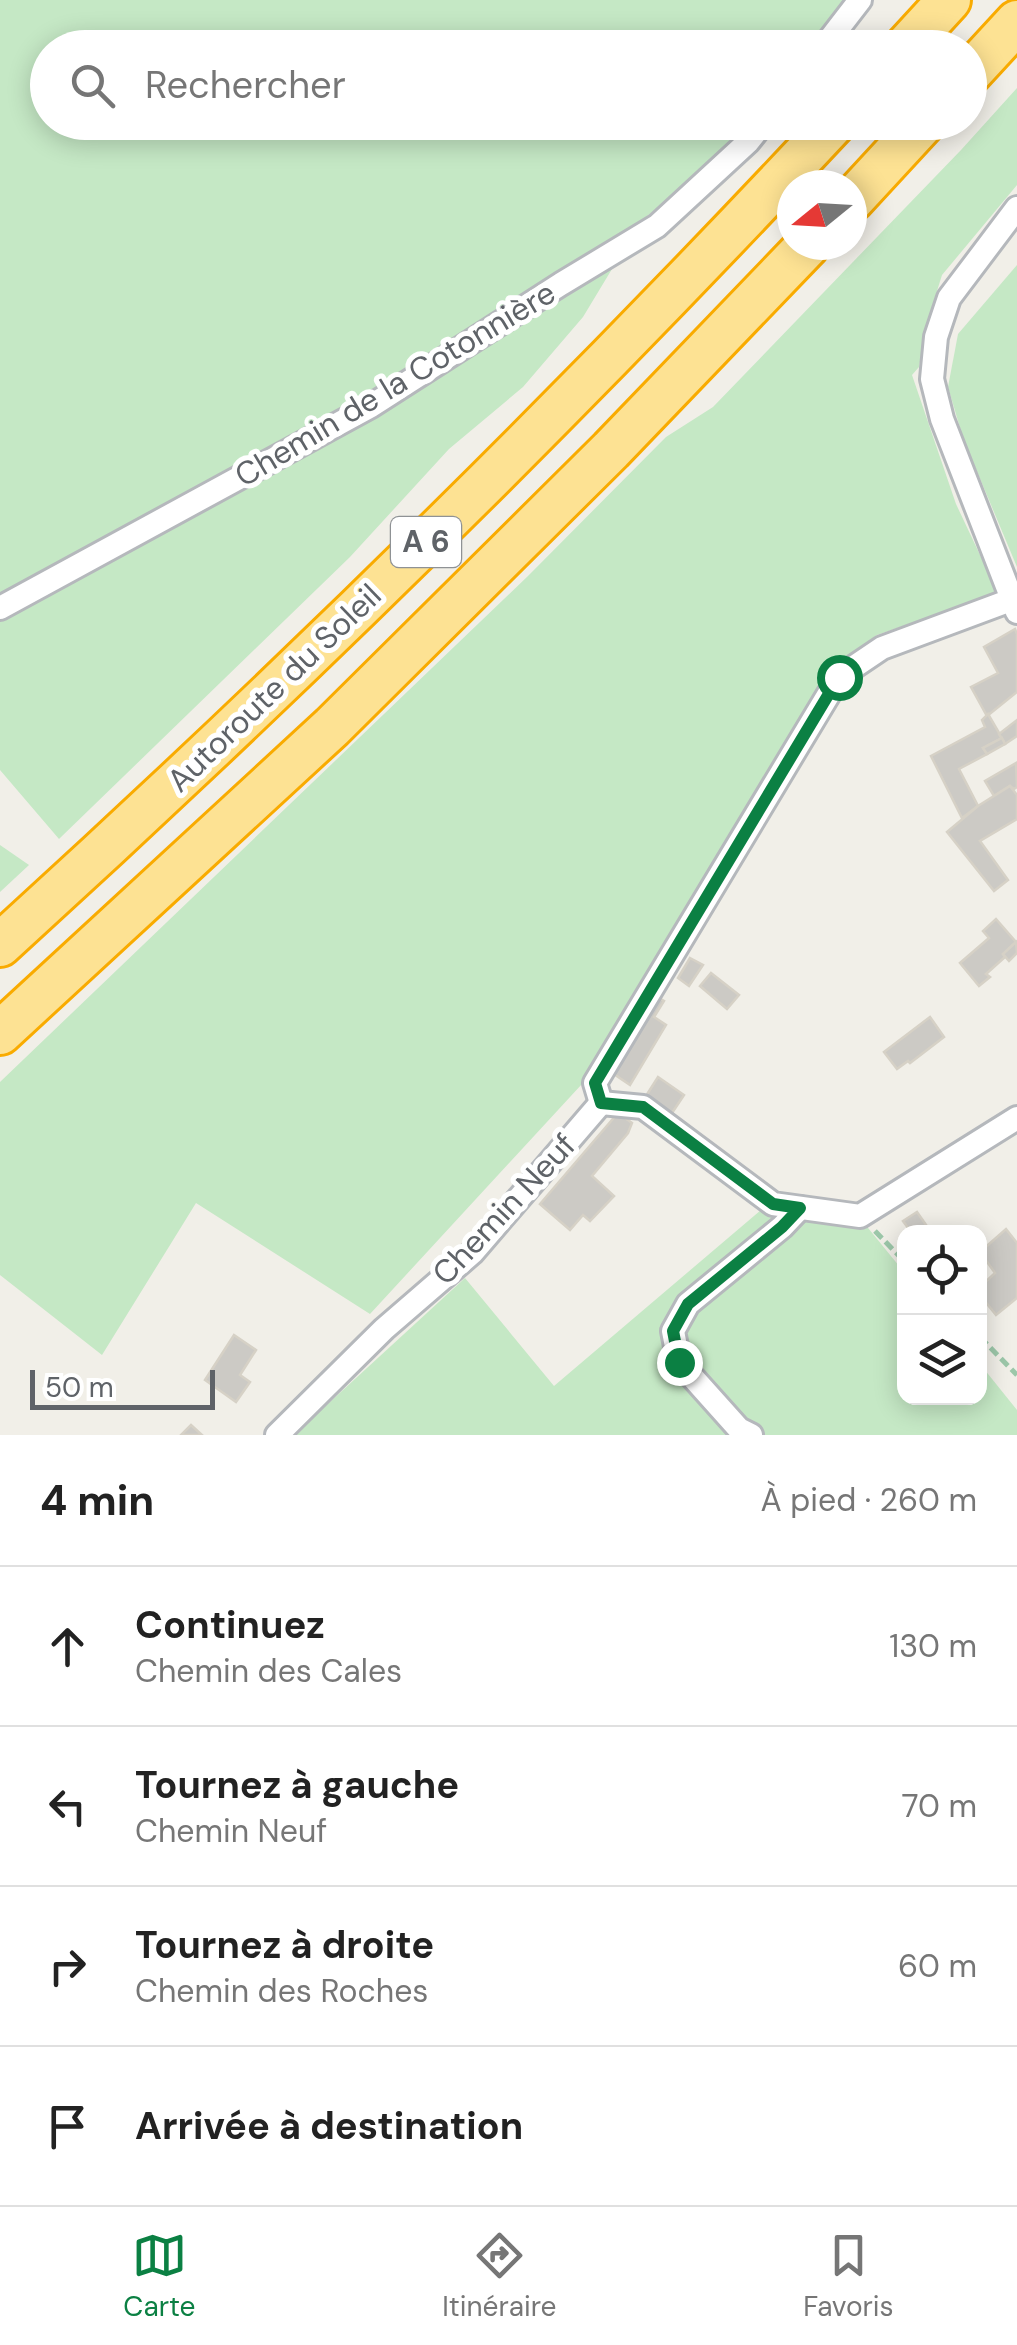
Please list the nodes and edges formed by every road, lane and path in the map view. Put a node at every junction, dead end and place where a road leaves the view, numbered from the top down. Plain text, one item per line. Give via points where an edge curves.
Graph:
1 (860, 0) edge
2 (948, 0) edge
3 (1017, 22) edge
4 (837, 30) edge
5 (921, 30) edge
6 (987, 55) edge
7 (750, 140) edge
8 (819, 140) edge
9 (907, 140) edge
10 (867, 184) edge
11 (1017, 208) edge
12 (794, 260) edge
13 (1014, 606) edge
14 (0, 608) edge
15 (0, 945) edge
16 (0, 1033) edge
17 (601, 1103) junction
18 (1017, 1118) edge
19 (800, 1208) junction
20 (860, 1216) junction
21 (897, 1254) edge
22 (987, 1344) edge
23 (1017, 1375) edge
24 (277, 1435) edge
25 (751, 1435) edge

1 - 4 street
2 - 5 highway
3 - 6 highway
7 - 14 street, Chemin de la Cotonnière via 658,226 371,406
8 - 15 highway, Autoroute du Soleil / A 6 via 409,559
9 - 10 highway
11 - 13 street via 949,298 932,379
12 - 16 highway, Autoroute du Soleil / A 6 via 332,727
13 - 17 street via 882,648 839,677 595,1083
17 - 19 street, Chemin Neuf via 643,1107 773,1204
17 - 24 street, Chemin Neuf via 472,1253
18 - 20 street
19 - 20 street, Chemin Neuf
19 - 25 street via 688,1304 673,1331 679,1362
20 - 21 path
22 - 23 path

